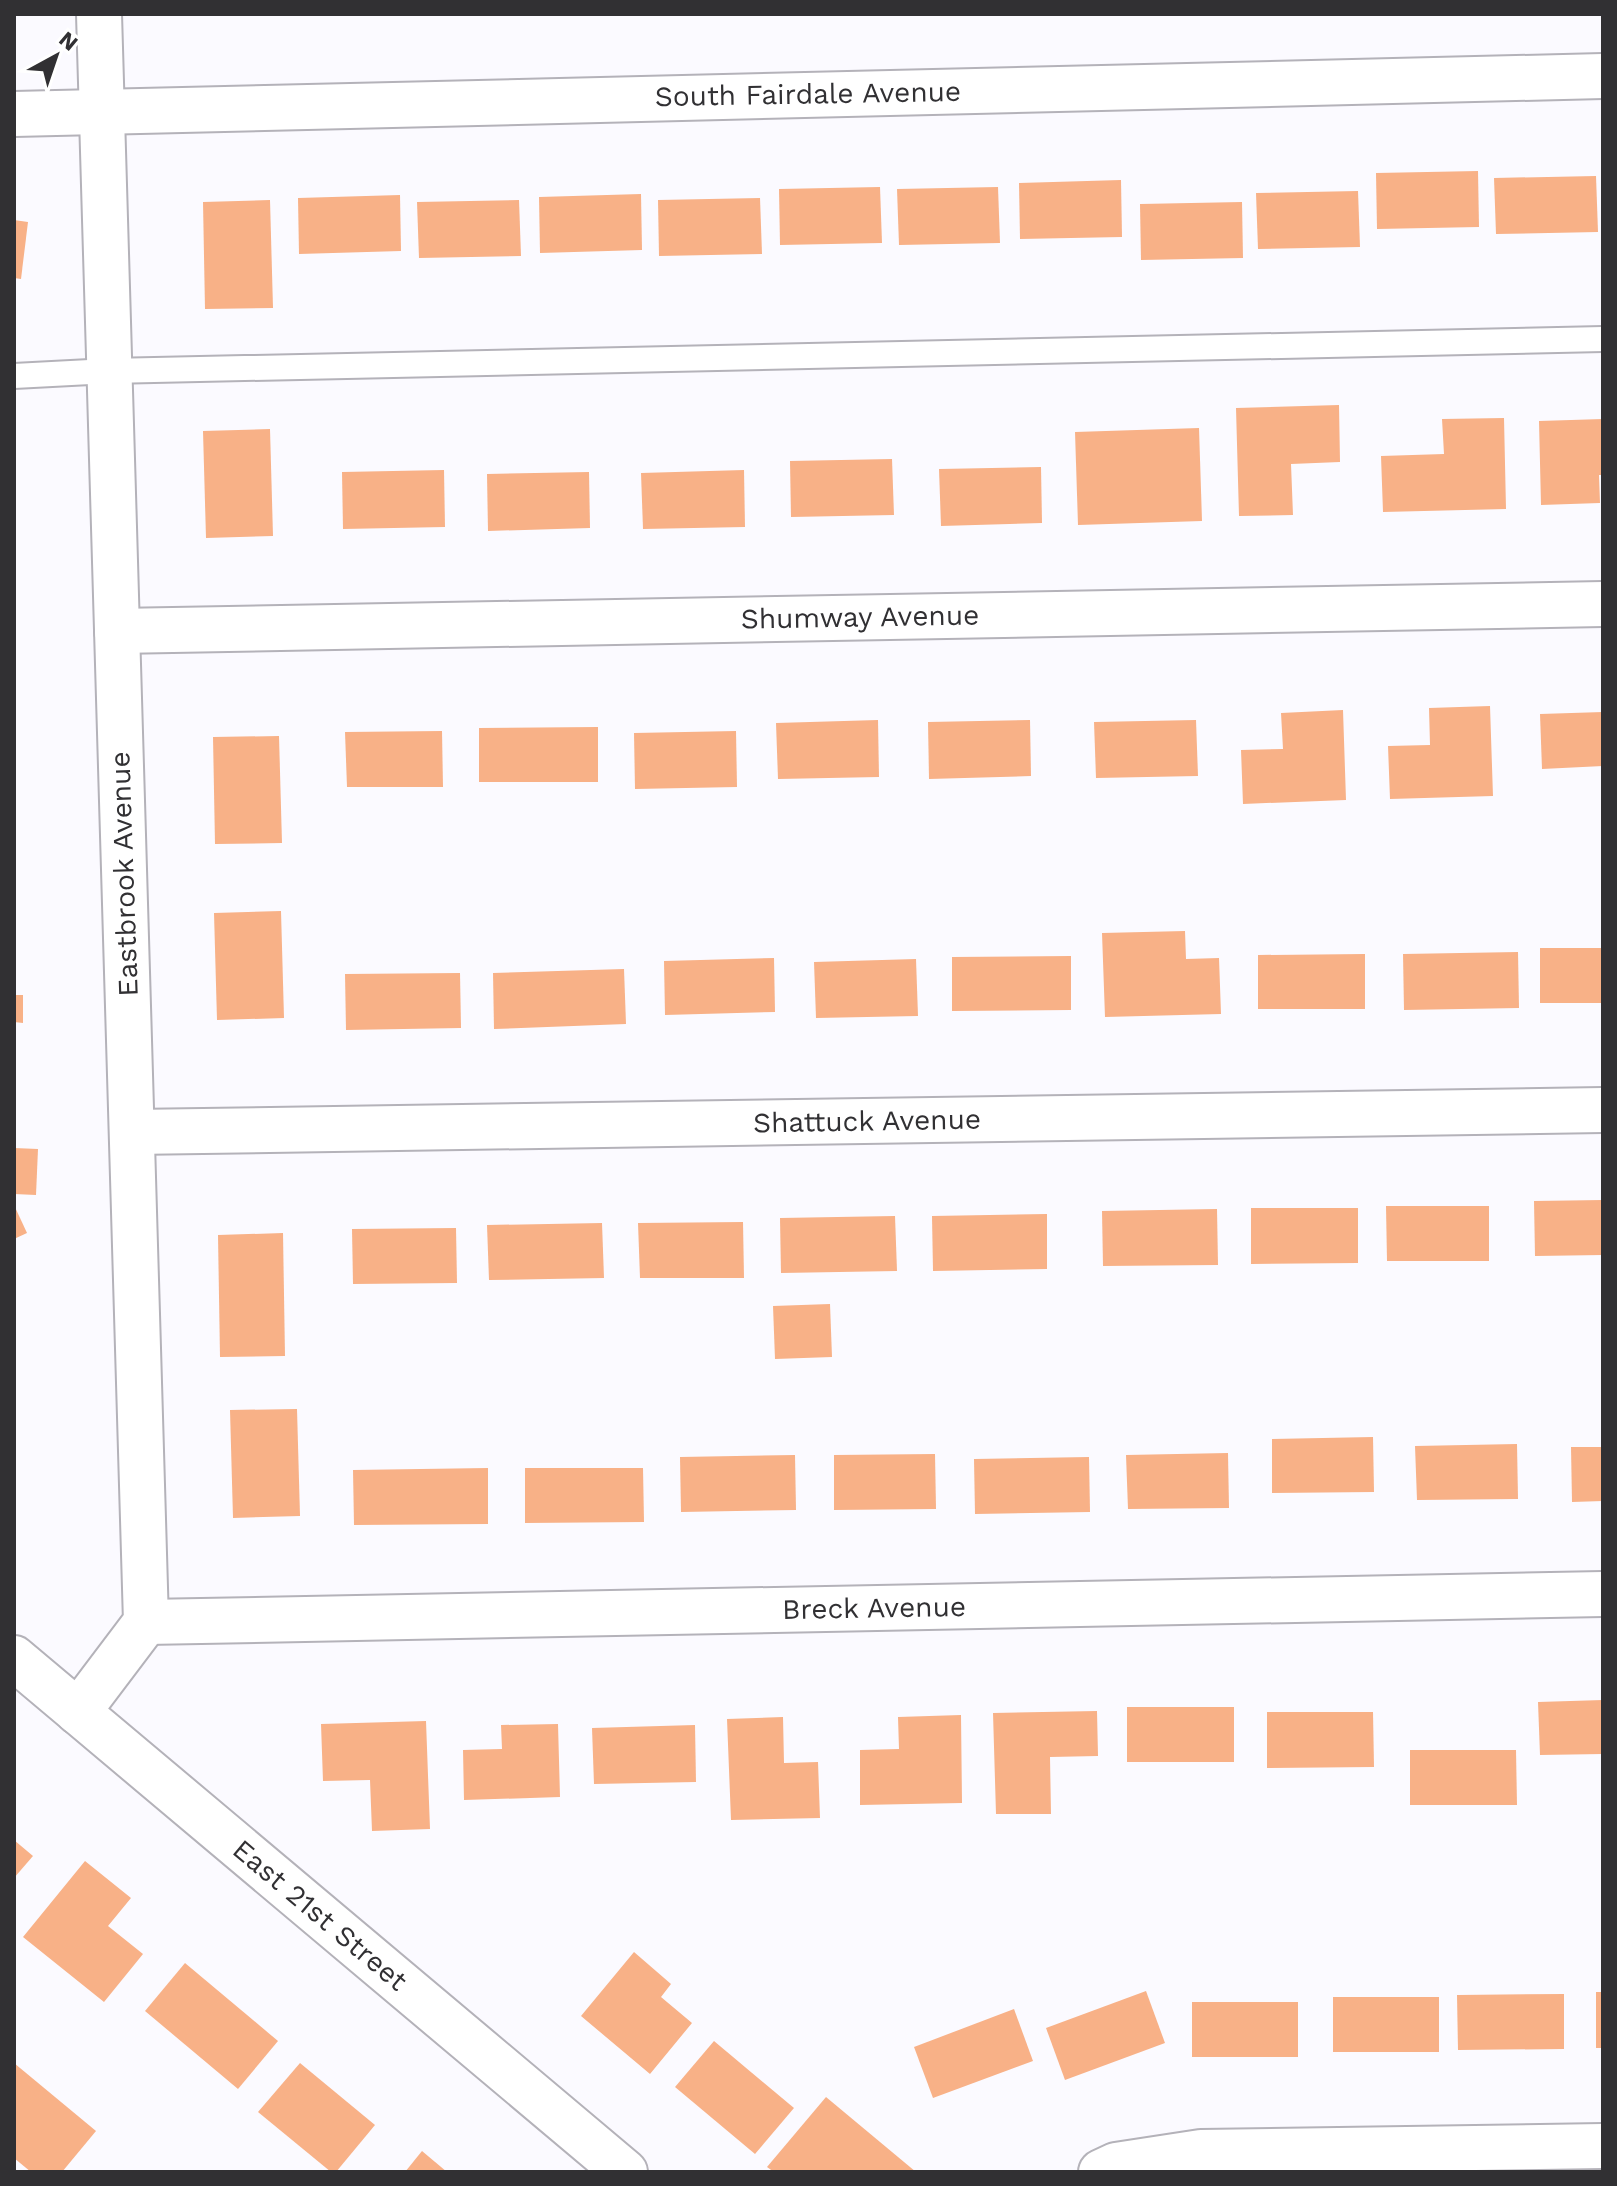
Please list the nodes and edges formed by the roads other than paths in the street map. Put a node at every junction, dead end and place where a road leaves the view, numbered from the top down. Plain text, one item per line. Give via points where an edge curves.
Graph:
1 (99, 14) edge
2 (1603, 76) edge
3 (101, 110) junction
4 (14, 114) edge
5 (1603, 339) edge
6 (109, 371) junction
7 (14, 376) edge
8 (1603, 604) edge
9 (117, 631) junction
10 (1603, 1110) edge
11 (132, 1132) junction
12 (1603, 1594) edge
13 (146, 1622) junction
14 (14, 1658) edge
15 (78, 1712) junction
16 (1603, 2146) edge
17 (625, 2172) edge
18 (1101, 2172) edge

1 - 3 street, Eastbrook Avenue
2 - 3 street, South Fairdale Avenue
3 - 4 street, South Fairdale Avenue
3 - 6 street, Eastbrook Avenue
5 - 6 lane
6 - 7 lane
6 - 9 street, Eastbrook Avenue
8 - 9 street, Shumway Avenue
9 - 11 street, Eastbrook Avenue
10 - 11 street, Shattuck Avenue
11 - 13 street, Eastbrook Avenue
12 - 13 street, Breck Avenue
13 - 15 street
14 - 15 street, East 21st Street
15 - 17 street, East 21st Street
16 - 18 street via 1201,2152

